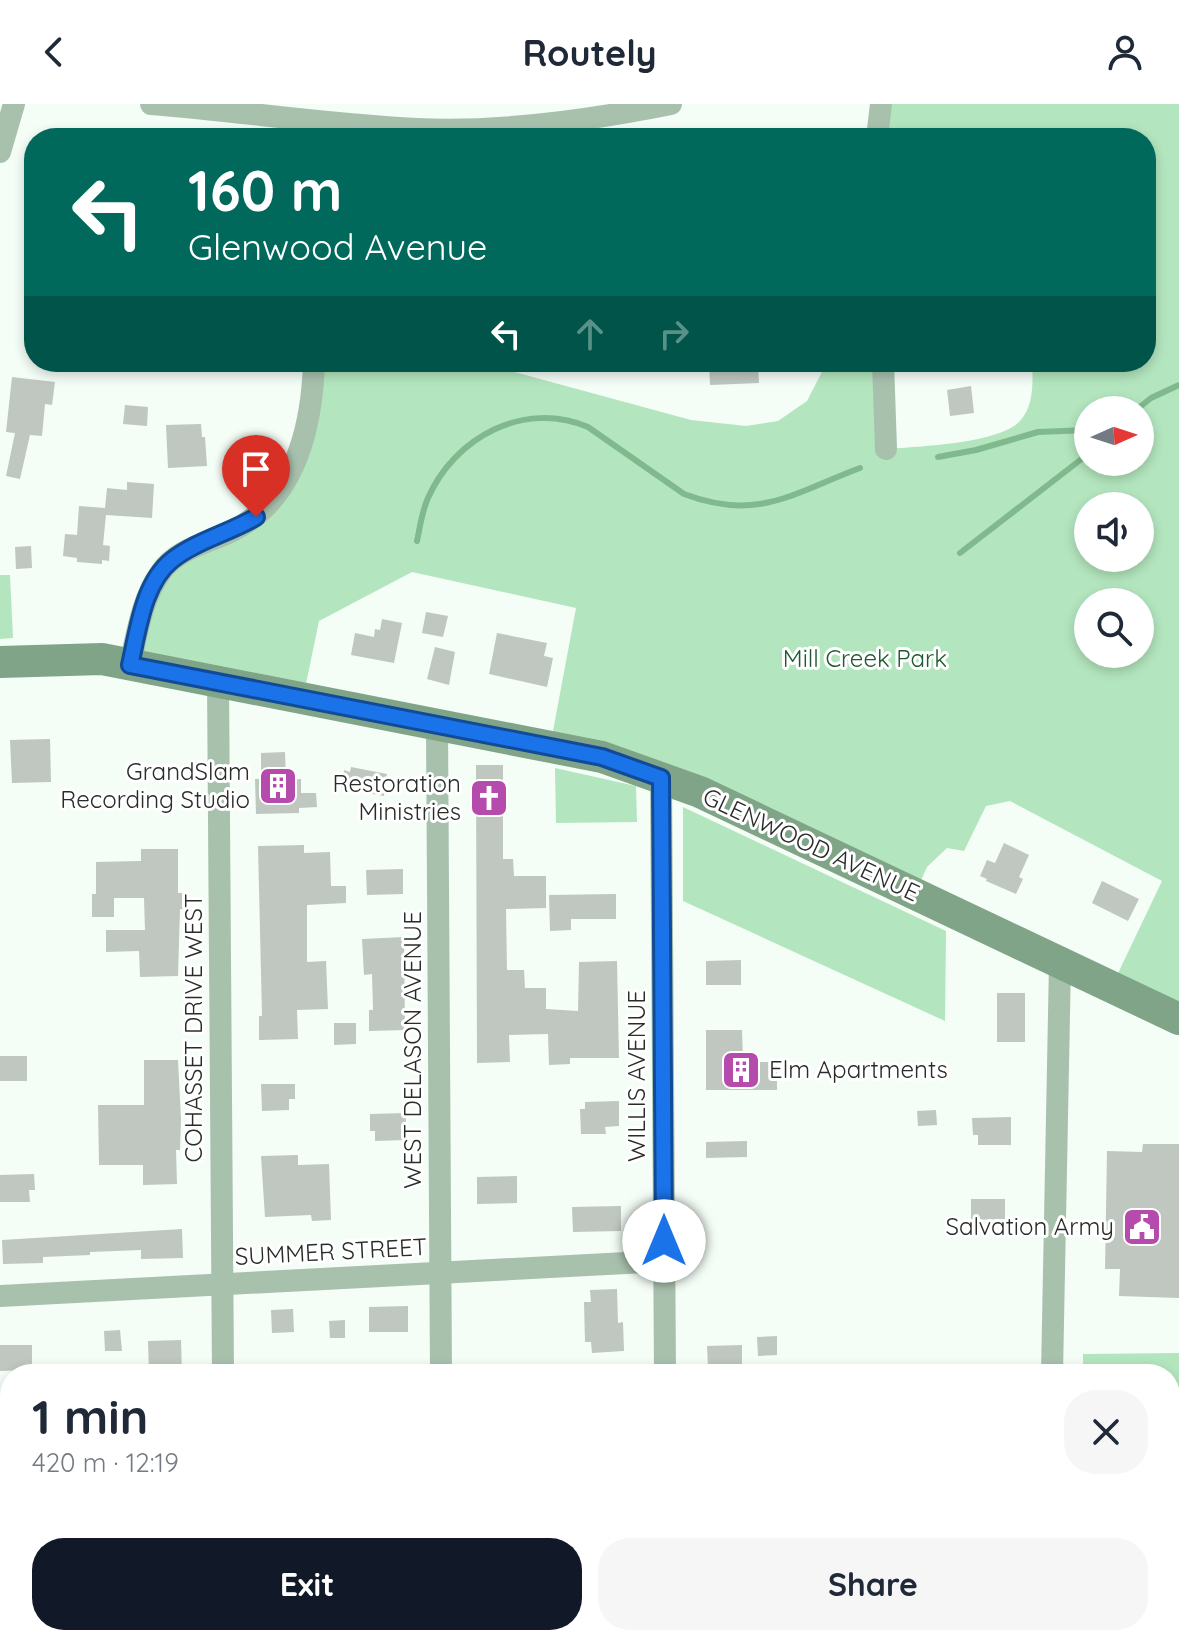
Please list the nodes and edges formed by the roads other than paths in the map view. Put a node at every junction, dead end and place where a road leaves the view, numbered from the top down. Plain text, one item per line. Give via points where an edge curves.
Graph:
1 (14, 104) edge
2 (151, 104) edge
3 (671, 104) edge
4 (881, 104) edge
5 (300, 121) edge
6 (404, 128) edge
7 (472, 128) edge
8 (878, 128) edge
9 (0, 152) edge
10 (314, 372) edge
11 (883, 372) edge
12 (886, 449) dead end
13 (0, 662) edge
14 (130, 665) junction
15 (218, 681) junction
16 (437, 726) junction
17 (661, 778) junction
18 (1060, 963) junction
19 (1179, 1019) edge
20 (664, 1261) junction
21 (440, 1272) junction
22 (222, 1284) junction
23 (0, 1296) edge
24 (223, 1364) edge
25 (441, 1364) edge
26 (665, 1364) edge
27 (1052, 1364) edge

1 - 9 street
2 - 5 street
3 - 7 street
4 - 8 street
5 - 6 street
10 - 14 street via 307,427 286,482 256,517 182,554 161,571 146,602
11 - 12 street
13 - 14 main road, GLENWOOD AVENUE via 79,659
14 - 15 main road, GLENWOOD AVENUE
15 - 16 main road, GLENWOOD AVENUE
15 - 22 street, COHASSET DRIVE WEST
16 - 17 main road, GLENWOOD AVENUE via 602,757
16 - 21 street, WEST DELASON AVENUE
17 - 18 main road, GLENWOOD AVENUE
17 - 20 street, WILLIS AVENUE
18 - 19 main road, GLENWOOD AVENUE
18 - 27 street
20 - 21 street, SUMMER STREET
20 - 26 street, WILLIS AVENUE
21 - 22 street, SUMMER STREET
21 - 25 street, WEST DELASON AVENUE
22 - 23 street, SUMMER STREET
22 - 24 street, COHASSET DRIVE WEST

